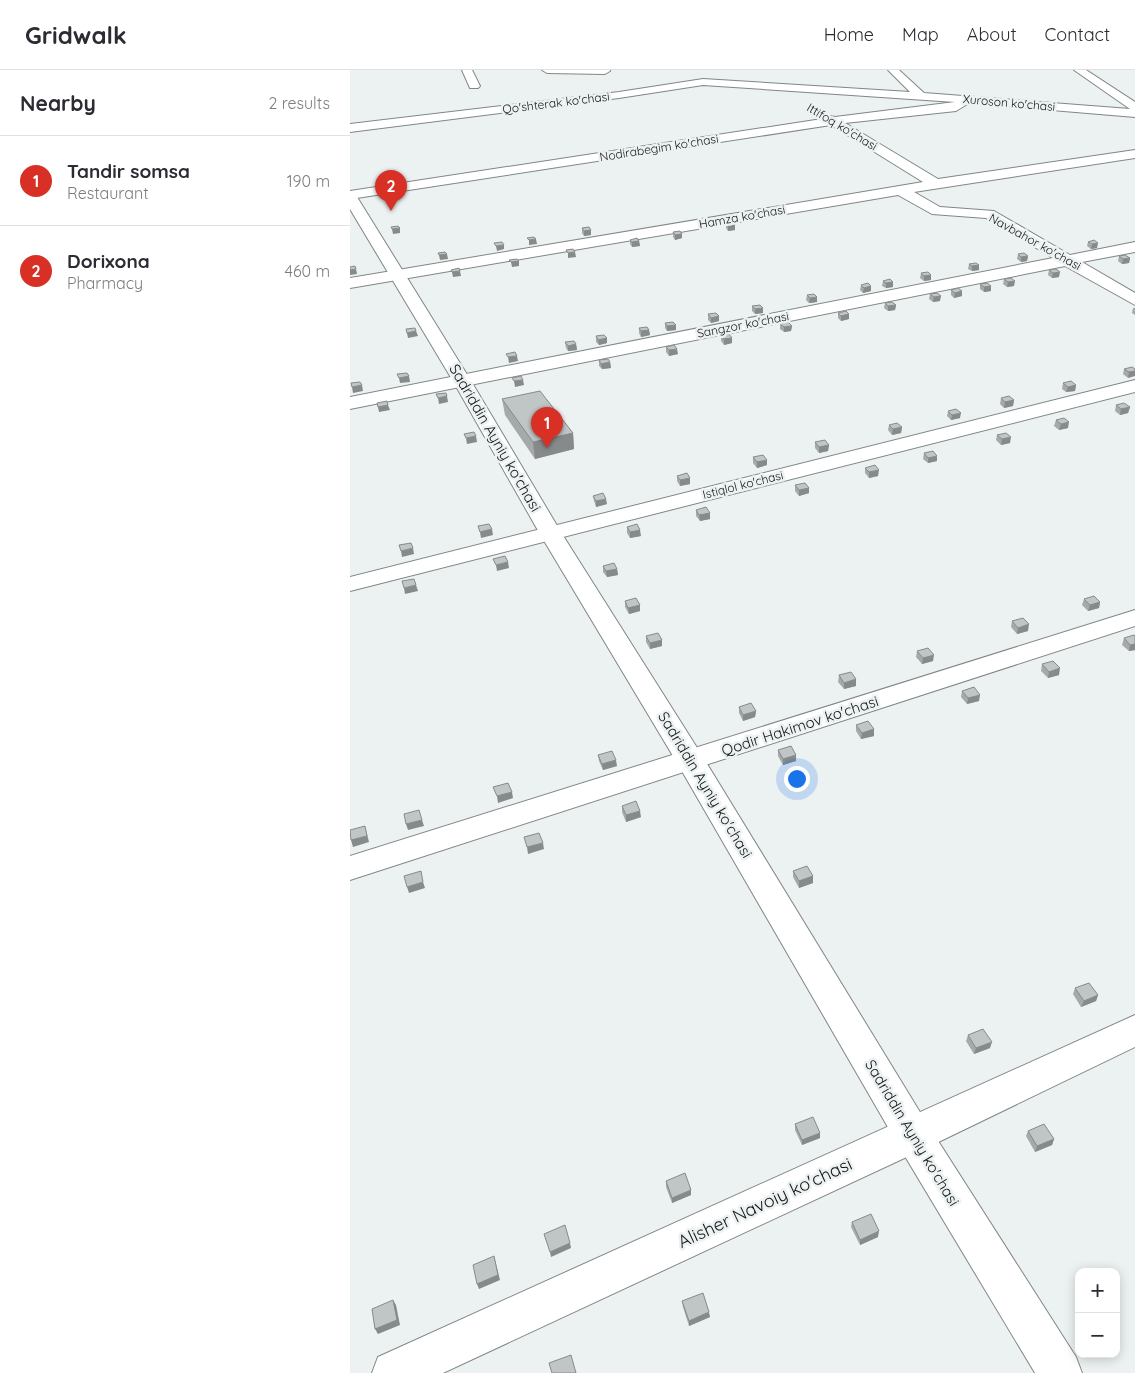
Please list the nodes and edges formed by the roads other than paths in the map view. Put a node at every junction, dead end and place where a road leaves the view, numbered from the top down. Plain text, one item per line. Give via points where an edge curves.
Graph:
1 (467, 70) edge
2 (547, 70) edge
3 (749, 70) edge
4 (893, 70) edge
5 (1079, 70) edge
6 (610, 81) edge
7 (474, 86) dead end
8 (762, 86) junction
9 (921, 96) junction
10 (967, 100) junction
11 (801, 103) dead end
12 (1135, 107) edge
13 (817, 112) dead end
14 (1135, 113) edge
15 (832, 121) junction
16 (350, 128) edge
17 (1135, 154) edge
18 (936, 184) junction
19 (902, 190) junction
20 (350, 196) edge
21 (1135, 247) edge
22 (1067, 260) junction
23 (397, 276) junction
24 (350, 283) edge
25 (1135, 300) edge
26 (462, 381) junction
27 (1135, 386) edge
28 (350, 403) edge
29 (551, 534) junction
30 (350, 584) edge
31 (1135, 618) edge
32 (691, 761) junction
33 (350, 868) edge
34 (1135, 1030) edge
35 (913, 1135) junction
36 (394, 1373) edge
37 (1060, 1373) edge

1 - 7 street
2 - 6 street
3 - 8 street
4 - 9 street
5 - 12 street
6 - 8 street, Qo'shterak ko'chasi
6 - 16 street, Qo'shterak ko'chasi
8 - 9 street, Qo'shterak ko'chasi
8 - 11 street, Ittifoq ko'chasi
9 - 10 street, Xuroson ko'chasi
10 - 14 street, Xuroson ko'chasi
10 - 15 street, Nodirabegim ko'chasi via 956,107
13 - 15 street, Ittifoq ko'chasi
15 - 18 street, Ittifoq ko'chasi
15 - 20 street, Nodirabegim ko'chasi
17 - 18 street, Hamza ko'chasi
18 - 19 street, Hamza ko'chasi
19 - 22 street, Navbahor ko'chasi via 938,211 989,214
19 - 23 street, Hamza ko'chasi
20 - 23 street, Sadriddin Ayniy ko'chasi
21 - 22 street, Sangzor ko'chasi
22 - 25 street, Navbahor ko'chasi
22 - 26 street, Sangzor ko'chasi
23 - 24 street, Hamza ko'chasi
23 - 26 street, Sadriddin Ayniy ko'chasi
26 - 28 street, Sangzor ko'chasi
26 - 29 street, Sadriddin Ayniy ko'chasi
27 - 29 street, Istiqlol ko'chasi
29 - 30 street, Istiqlol ko'chasi
29 - 32 street, Sadriddin Ayniy ko'chasi
31 - 32 street, Qodir Hakimov ko'chasi
32 - 33 street, Qodir Hakimov ko'chasi
32 - 35 street, Sadriddin Ayniy ko'chasi
34 - 35 street, Alisher Navoiy ko'chasi
35 - 36 street, Alisher Navoiy ko'chasi
35 - 37 street, Sadriddin Ayniy ko'chasi

